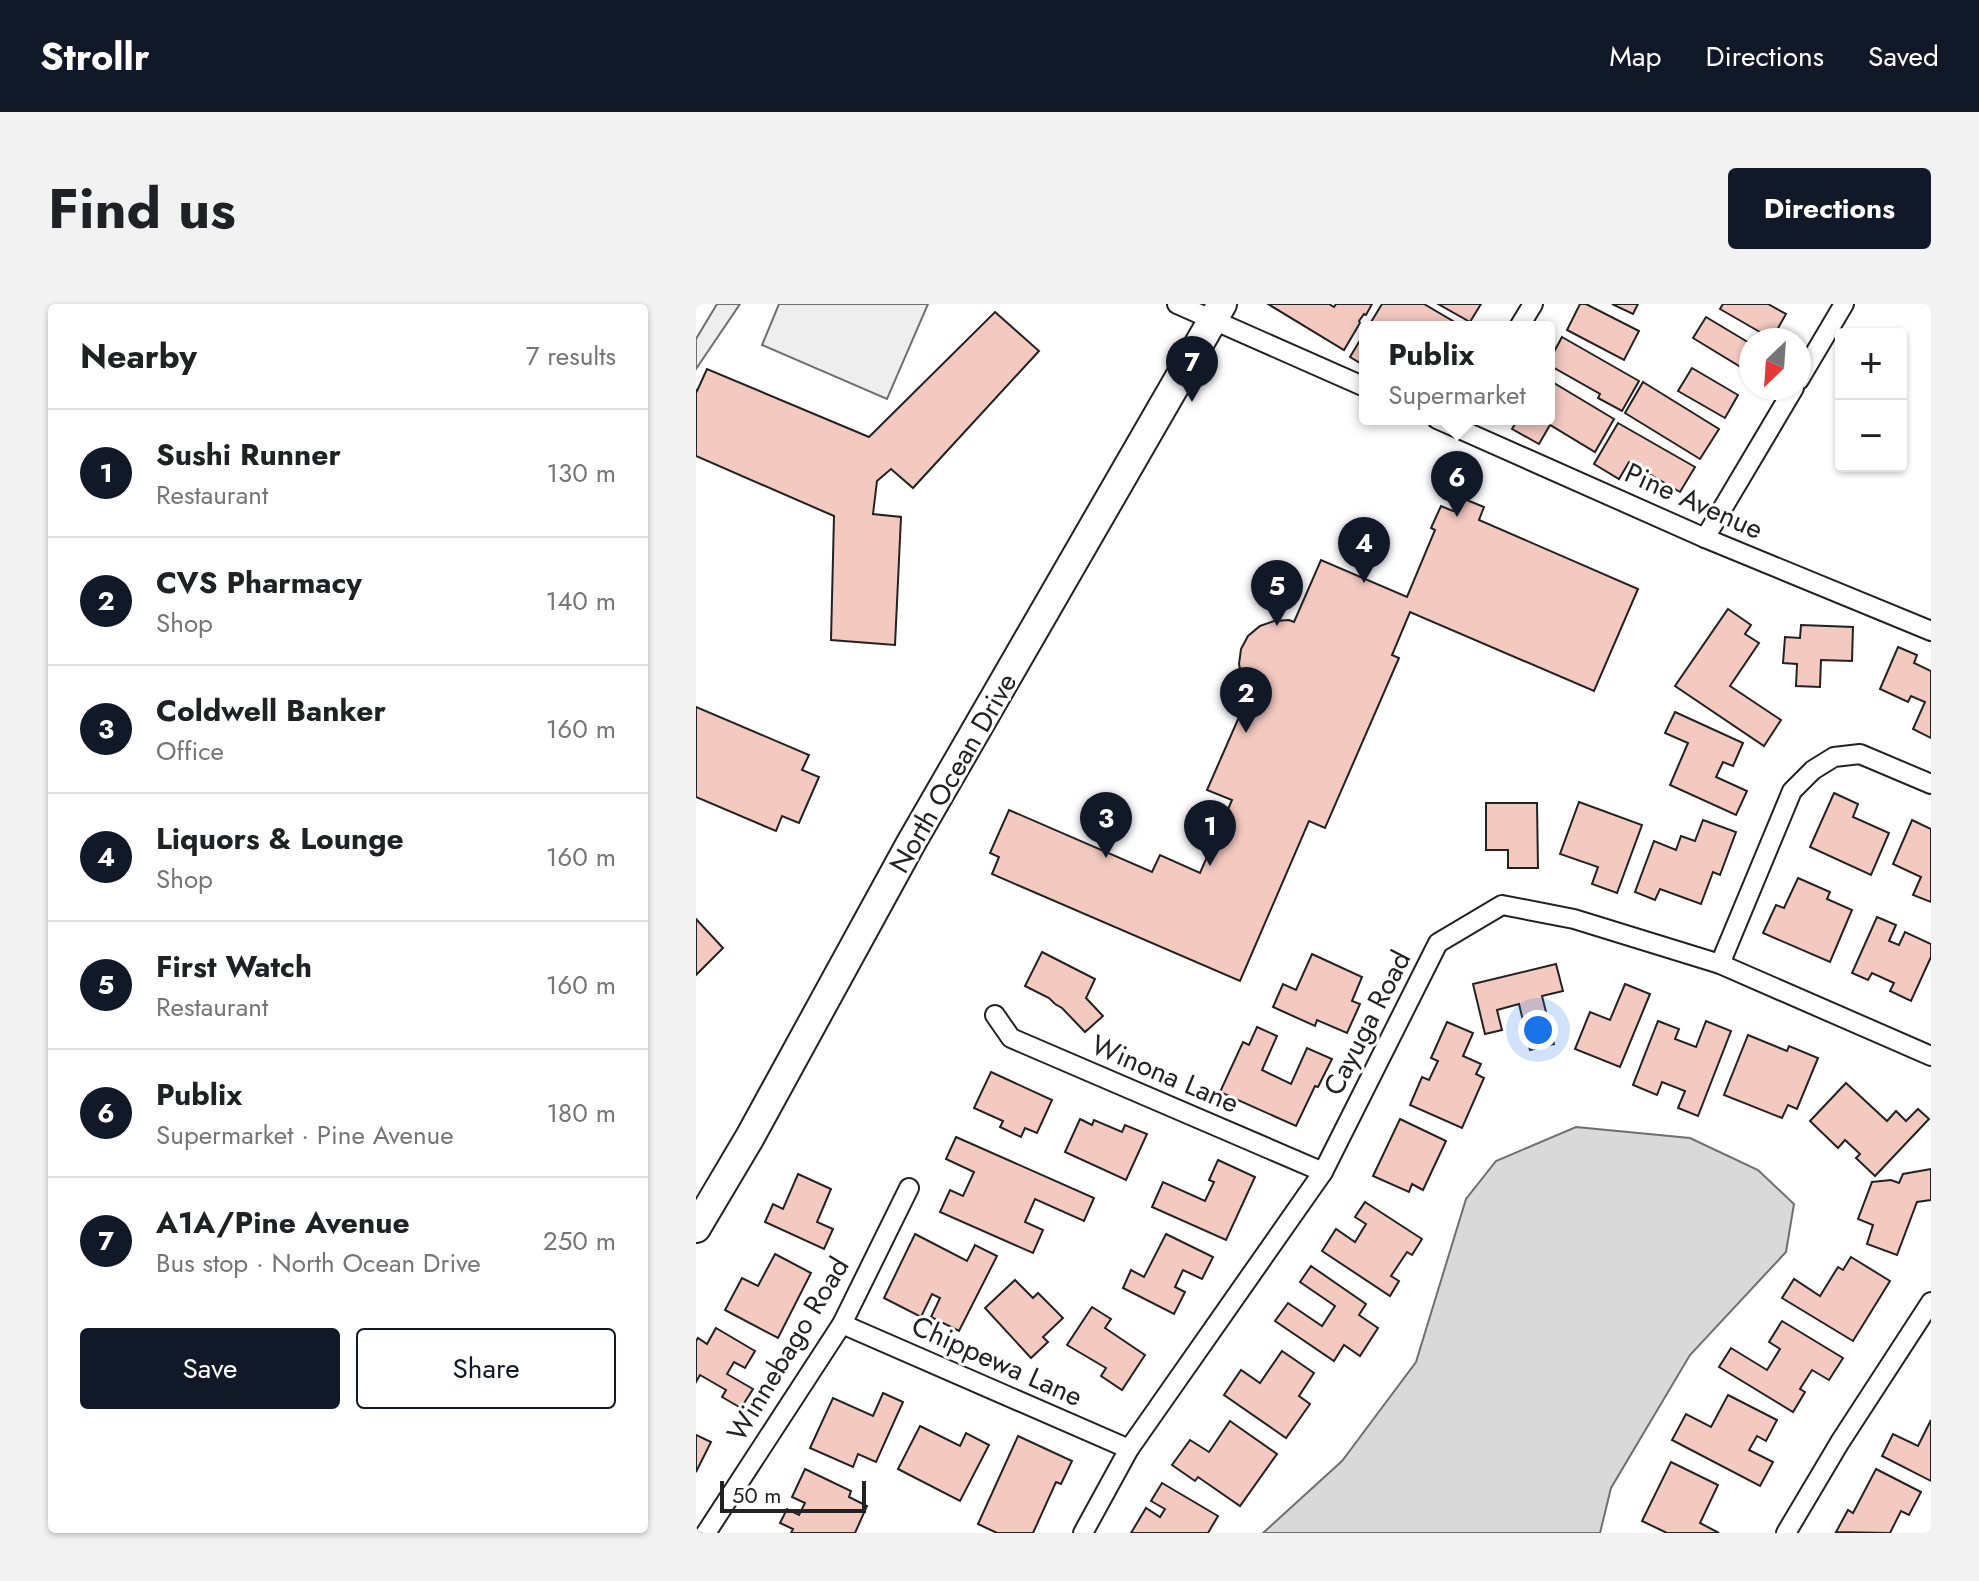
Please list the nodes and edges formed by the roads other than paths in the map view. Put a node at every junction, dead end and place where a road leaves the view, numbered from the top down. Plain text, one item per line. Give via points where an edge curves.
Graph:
1 (1177, 304) edge
2 (1844, 304) edge
3 (1218, 312) edge
4 (1811, 360) edge
5 (1359, 384) edge
6 (1787, 400) edge
7 (1464, 425) edge
8 (1705, 538) junction
9 (1931, 631) edge
10 (1931, 784) edge
11 (1720, 964) junction
12 (995, 1015) dead end
13 (1931, 1056) edge
14 (1323, 1172) junction
15 (909, 1188) dead end
16 (696, 1228) edge
17 (1931, 1302) edge
18 (842, 1324) junction
19 (1129, 1449) junction
20 (706, 1533) edge
21 (1083, 1533) edge
22 (1786, 1533) edge

1 - 3 street
2 - 4 street
3 - 5 street
3 - 16 main road, North Ocean Drive
6 - 8 street
7 - 8 street, Pine Avenue
8 - 9 street, Pine Avenue
10 - 11 street via 1860,754 1834,757 1813,770 1792,791
11 - 13 street, Cayuga Road
11 - 14 street, Cayuga Road via 1574,919 1502,905 1438,943
12 - 14 street, Winona Lane via 1011,1038
14 - 19 street, Cayuga Road
15 - 18 street, Winnebago Road
17 - 22 street
18 - 19 street, Chippewa Lane
18 - 20 street, Winnebago Road
19 - 21 street, Cayuga Road

